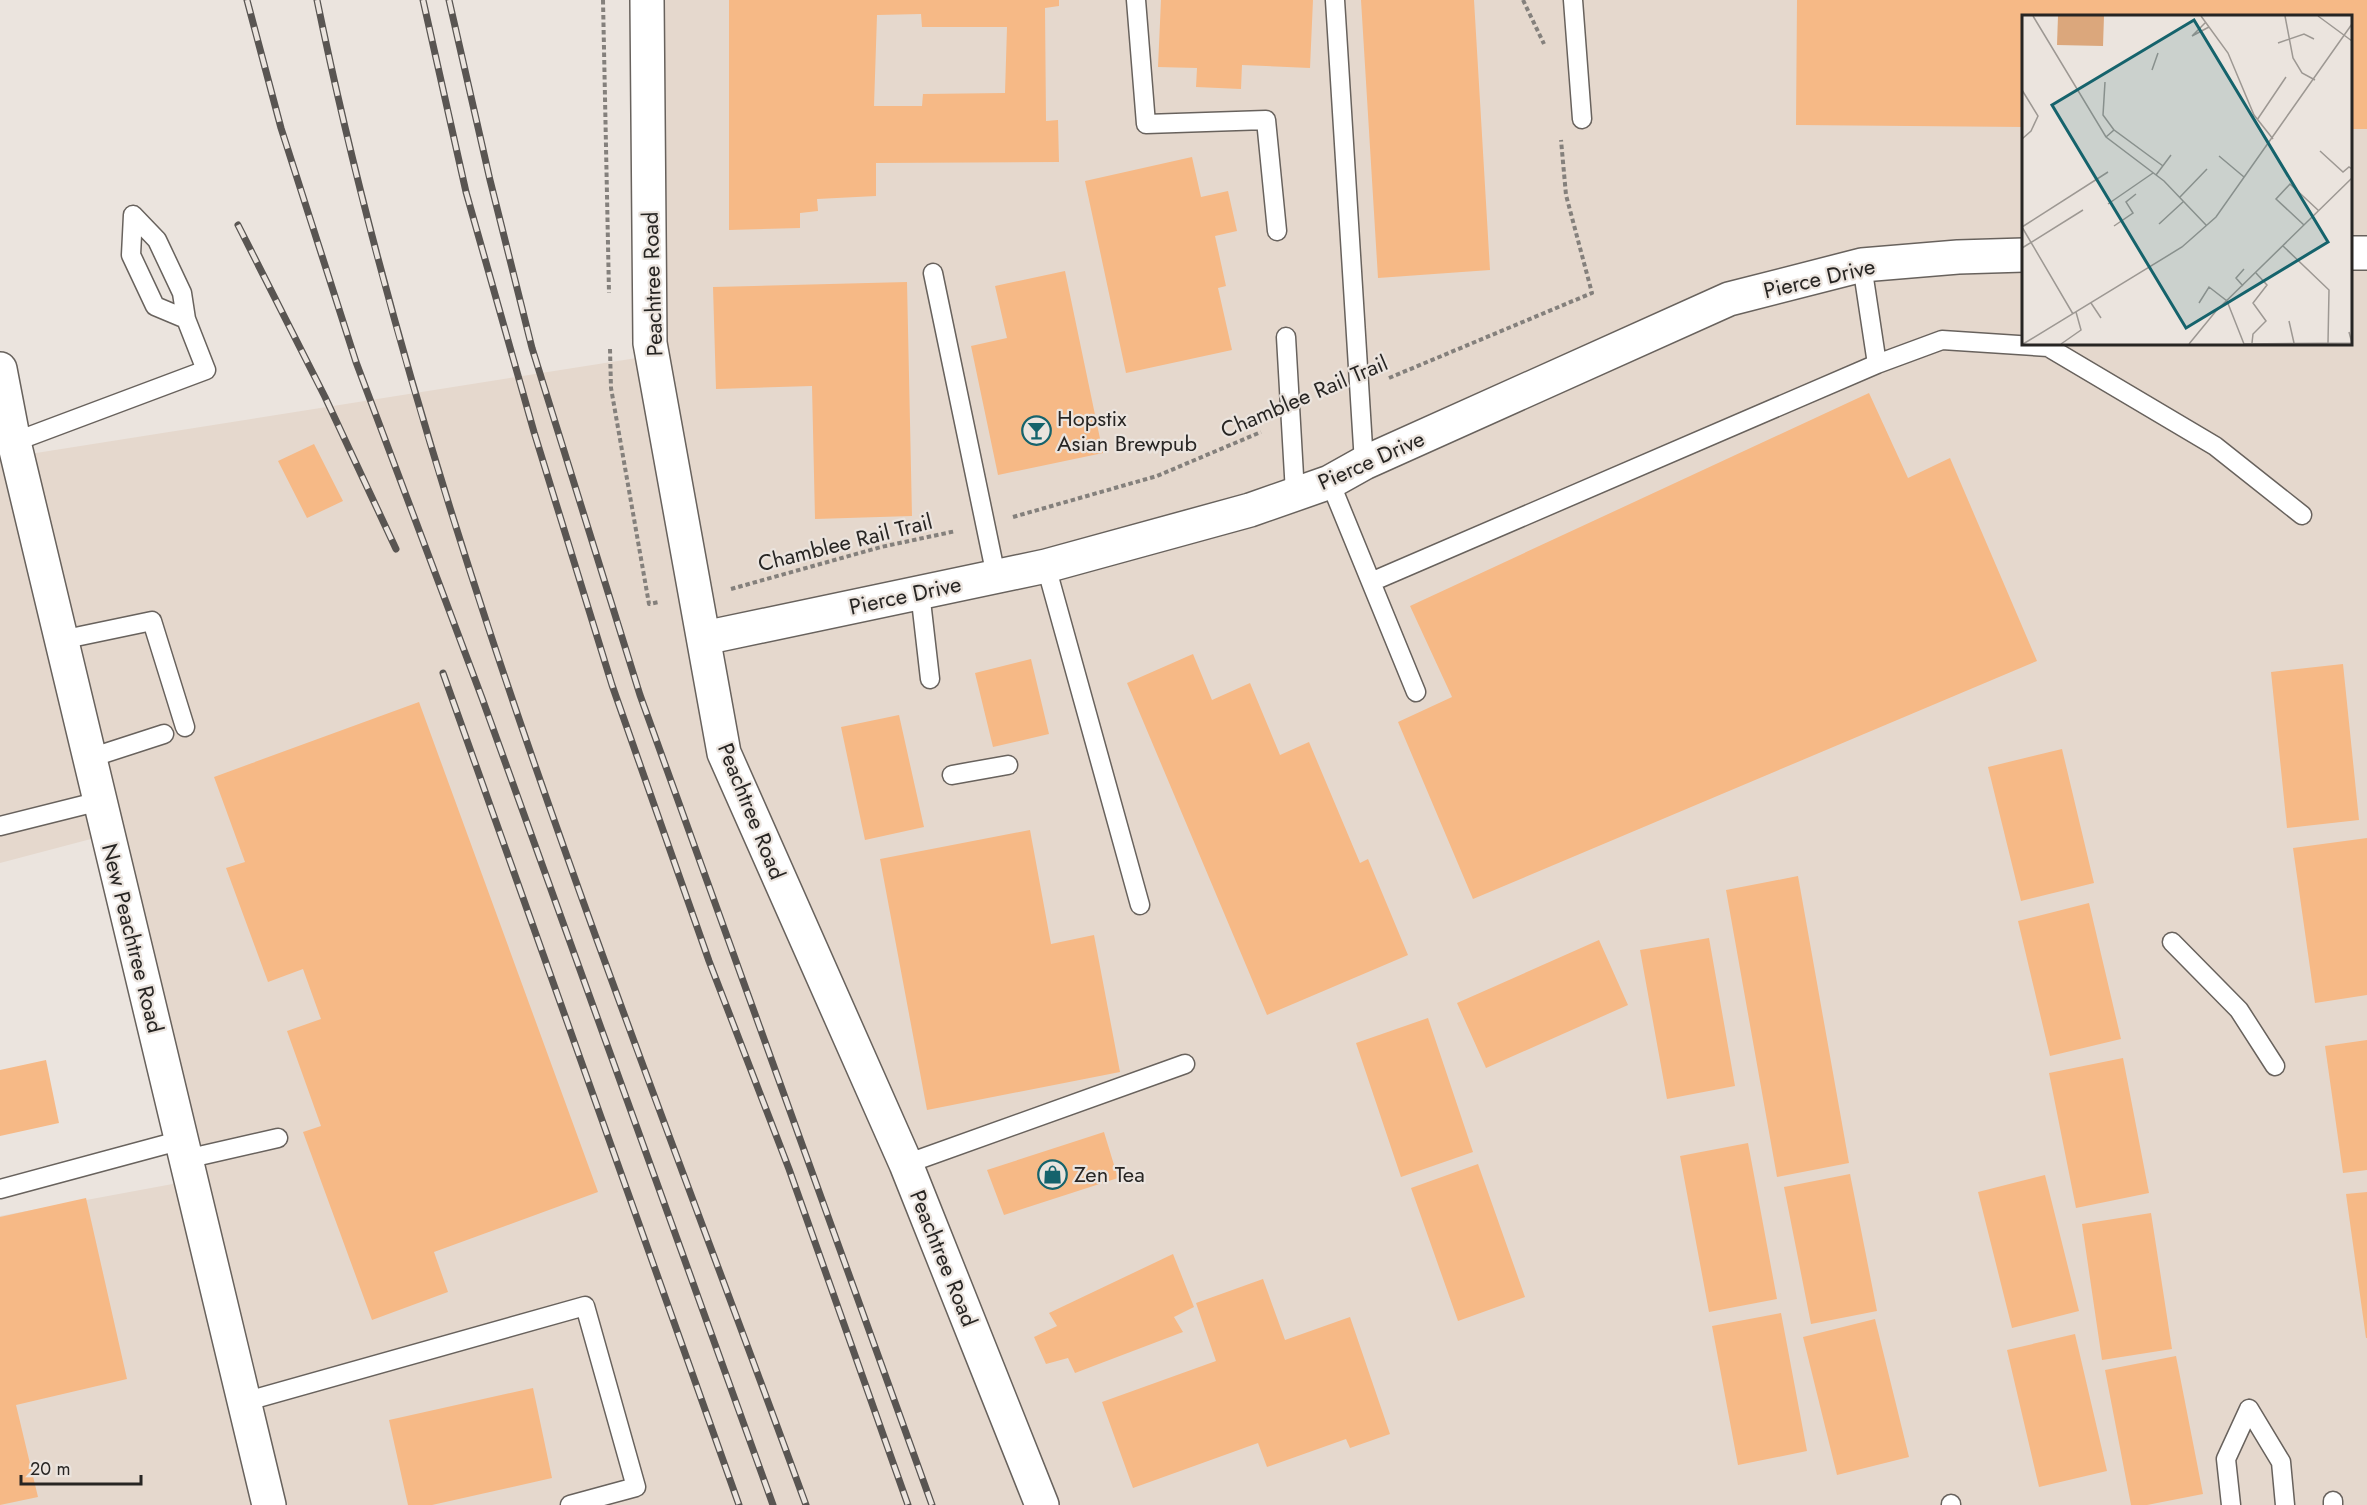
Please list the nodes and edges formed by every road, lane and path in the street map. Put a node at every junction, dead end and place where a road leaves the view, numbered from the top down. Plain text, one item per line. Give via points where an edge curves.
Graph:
1 (647, 0) edge
2 (1136, 0) edge
3 (1335, 0) edge
4 (1522, 0) edge
5 (1573, 0) edge
6 (1548, 52) dead end
7 (1582, 120) dead end
8 (1560, 130) dead end
9 (1277, 231) dead end
10 (2022, 255) edge
11 (1862, 266) junction
12 (933, 273) dead end
13 (186, 319) junction
14 (1286, 337) dead end
15 (1877, 364) junction
16 (0, 369) edge
17 (1360, 391) junction
18 (1291, 420) junction
19 (7, 441) edge
20 (1364, 463) junction
21 (1330, 482) junction
22 (1295, 493) junction
23 (2302, 515) dead end
24 (985, 525) junction
25 (1046, 566) junction
26 (996, 576) junction
27 (1371, 582) junction
28 (731, 589) dead end
29 (920, 592) junction
30 (704, 638) junction
31 (61, 640) junction
32 (930, 679) dead end
33 (1416, 692) dead end
34 (185, 727) dead end
35 (164, 735) dead end
36 (90, 758) junction
37 (1008, 765) dead end
38 (952, 775) dead end
39 (100, 801) junction
40 (0, 826) edge
41 (1140, 905) dead end
42 (2172, 942) dead end
43 (1185, 1064) dead end
44 (2275, 1066) dead end
45 (278, 1138) dead end
46 (184, 1150) junction
47 (906, 1164) junction
48 (0, 1189) edge
49 (244, 1402) junction
50 (269, 1505) edge
51 (570, 1505) edge
52 (1042, 1505) edge
53 (2231, 1505) edge
54 (2285, 1505) edge

1 - 30 street, Peachtree Road via 650,343
2 - 9 lane via 1146,124 1266,120
3 - 17 lane
4 - 6 path
5 - 7 lane
8 - 17 path, Chamblee Rail Trail via 1566,195 1592,293
10 - 11 street, Pierce Drive via 1958,256
11 - 15 lane
11 - 20 street, Pierce Drive via 1729,299
12 - 24 lane
13 - 13 lane via 182,293 157,240 134,215 130,255 154,306
13 - 19 lane via 206,370
14 - 18 lane
15 - 23 lane via 1942,340 2048,347 2215,446
15 - 27 lane
16 - 19 street, New Peachtree Road
17 - 20 lane
18 - 22 lane
18 - 24 path, Chamblee Rail Trail via 1157,476
19 - 31 street, New Peachtree Road
20 - 21 street, Pierce Drive
21 - 22 street, Pierce Drive
21 - 27 lane
22 - 25 street, Pierce Drive via 1250,510
24 - 26 lane
24 - 28 path, Chamblee Rail Trail via 881,548
25 - 26 street, Pierce Drive
25 - 41 lane
26 - 29 street, Pierce Drive
27 - 33 lane
29 - 30 street, Pierce Drive
29 - 32 lane
30 - 47 street, Peachtree Road via 724,753
31 - 34 lane via 152,621
31 - 36 street, New Peachtree Road
35 - 36 lane
36 - 39 street, New Peachtree Road
37 - 38 lane
39 - 40 lane
39 - 46 street, New Peachtree Road
42 - 44 lane via 2239,1010
43 - 47 lane
45 - 46 lane
46 - 48 lane
46 - 49 street, New Peachtree Road
47 - 52 street, Peachtree Road
49 - 50 street, New Peachtree Road
49 - 51 lane via 585,1306 636,1486
53 - 54 lane via 2226,1459 2249,1408 2281,1462

